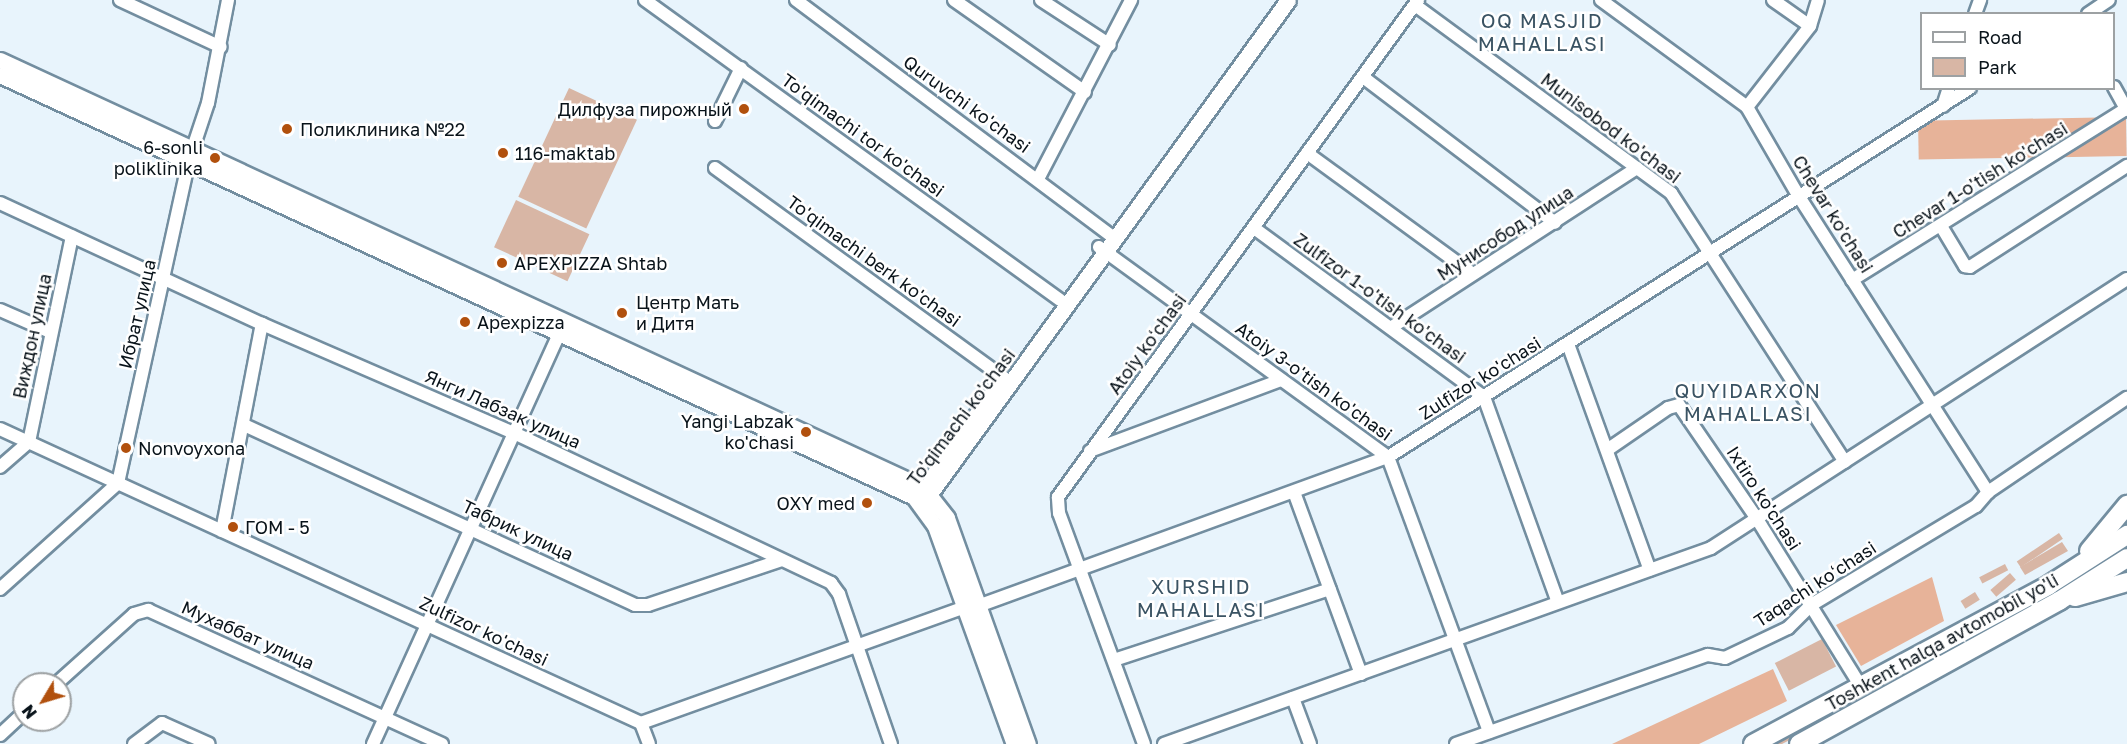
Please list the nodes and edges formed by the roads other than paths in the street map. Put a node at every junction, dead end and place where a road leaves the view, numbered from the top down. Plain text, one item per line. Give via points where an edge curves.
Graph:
1 (120, 0) edge
2 (228, 0) edge
3 (645, 0) edge
4 (796, 0) edge
5 (954, 0) edge
6 (1041, 0) edge
7 (1131, 0) edge
8 (1277, 0) edge
9 (1288, 0) edge
10 (1601, 0) edge
11 (1773, 0) edge
12 (1818, 0) edge
13 (2109, 0) edge
14 (1416, 2) edge
15 (2091, 12) edge
16 (1810, 26) junction
17 (1110, 45) junction
18 (221, 47) junction
19 (0, 60) edge
20 (741, 68) junction
21 (0, 75) edge
22 (1363, 76) junction
23 (2115, 89) edge
24 (1948, 90) edge
25 (1967, 90) edge
26 (1085, 92) junction
27 (1747, 106) junction
28 (1943, 106) junction
29 (2127, 109) edge
30 (715, 121) dead end
31 (1307, 153) junction
32 (191, 155) junction
33 (2127, 166) edge
34 (715, 168) dead end
35 (1637, 168) junction
36 (1038, 178) junction
37 (1798, 195) junction
38 (0, 203) edge
39 (1555, 223) junction
40 (1941, 226) junction
41 (1254, 228) junction
42 (72, 236) junction
43 (1112, 236) junction
44 (1103, 249) junction
45 (1709, 253) junction
46 (1473, 274) junction
47 (165, 279) junction
48 (2127, 279) edge
49 (1852, 280) junction
50 (1060, 300) junction
51 (0, 310) edge
52 (1192, 314) junction
53 (262, 324) junction
54 (562, 327) junction
55 (1392, 327) junction
56 (50, 332) junction
57 (1568, 344) junction
58 (1281, 380) junction
59 (1007, 381) junction
60 (1484, 397) junction
61 (2126, 399) edge
62 (1932, 405) junction
63 (244, 425) junction
64 (0, 429) edge
65 (512, 432) junction
66 (29, 442) junction
67 (1607, 450) junction
68 (1090, 452) junction
69 (1388, 457) junction
70 (1845, 462) junction
71 (0, 468) edge
72 (118, 483) junction
73 (1294, 492) junction
74 (1988, 492) junction
75 (926, 495) junction
76 (2127, 505) edge
77 (1757, 519) junction
78 (471, 527) junction
79 (222, 531) junction
80 (2127, 535) edge
81 (2127, 558) edge
82 (783, 560) junction
83 (1080, 569) junction
84 (1650, 570) junction
85 (2127, 582) edge
86 (2049, 585) junction
87 (0, 589) edge
88 (1330, 589) junction
89 (2059, 601) junction
90 (1558, 602) junction
91 (1811, 605) junction
92 (971, 607) junction
93 (426, 624) junction
94 (1455, 639) junction
95 (858, 647) junction
96 (1114, 660) junction
97 (69, 672) edge
98 (1361, 674) junction
99 (1862, 687) junction
100 (1293, 698) junction
101 (386, 718) junction
102 (641, 723) junction
103 (12, 724) edge
104 (1489, 732) junction
105 (0, 735) edge
106 (134, 744) edge
107 (209, 744) edge
108 (373, 744) edge
109 (442, 744) edge
110 (650, 744) edge
111 (891, 744) edge
112 (1014, 744) edge
113 (1028, 744) edge
114 (1144, 744) edge
115 (1164, 744) edge
116 (1310, 744) edge
117 (1456, 744) edge
118 (1754, 744) edge
119 (1798, 744) edge

1 - 18 street
2 - 18 street, Ибрат улица
3 - 20 street, To'qimachi tor ko'chasi
4 - 36 street, Quruvchi ko'chasi
5 - 26 street
6 - 17 street
7 - 17 street
8 - 43 main road, To'qimachi ko'chasi
9 - 43 main road, To'qimachi ko'chasi
10 - 27 street, Chevar ko'chasi
11 - 16 street
12 - 16 street
13 - 15 street
14 - 22 street, Atoiy koʻchasi
14 - 35 street, Munisobod ko'chasi
16 - 27 street
17 - 26 street
18 - 32 street, Ибрат улица
19 - 32 main road
20 - 30 street
20 - 50 street, To'qimachi tor ko'chasi
21 - 32 main road
22 - 31 street, Atoiy koʻchasi
22 - 39 street
23 - 29 street
24 - 28 street
25 - 28 street, Zulfizor ko'chasi
26 - 36 street
27 - 37 street, Chevar ko'chasi
28 - 37 street, Zulfizor ko'chasi
29 - 40 street, Chevar 1-o'tish ko'chasi
31 - 41 street, Atoiy koʻchasi
31 - 46 street
32 - 47 street, Ибрат улица
32 - 54 main road
33 - 40 street via 1970,267 1965,266
34 - 59 street, To'qimachi berk ko'chasi
35 - 39 street, Мунисобод улица
35 - 45 street, Munisobod ko'chasi via 1674,198
36 - 43 street, Quruvchi ko'chasi
37 - 45 street, Zulfizor ko'chasi
37 - 49 street, Chevar ko'chasi
38 - 42 street, Янги Лабзак улица
39 - 46 street, Мунисобод улица
40 - 49 street, Chevar 1-o'tish ko'chasi
41 - 52 street, Atoiy koʻchasi
41 - 55 street, Zulfizor 1-o'tish ko'chasi
42 - 47 street, Янги Лабзак улица
42 - 56 street, Виждон улица
43 - 44 main road, To'qimachi ko'chasi
44 - 50 main road, To'qimachi ko'chasi
44 - 52 street, Atoiy 3-o'tish ko'chasi
44 - 59 main road, To'qimachi ko'chasi
45 - 57 street, Zulfizor ko'chasi
45 - 70 street, Munisobod ko'chasi
46 - 55 street, Мунисобод улица
47 - 53 street, Янги Лабзак улица
47 - 72 street, Ибрат улица
48 - 62 street
49 - 62 street, Chevar ko'chasi
50 - 59 main road, To'qimachi ko'chasi
51 - 56 street
52 - 58 street, Atoiy 3-o'tish ko'chasi
52 - 68 street, Atoiy koʻchasi
53 - 63 street
53 - 65 street, Янги Лабзак улица
54 - 65 street
54 - 75 main road
55 - 60 street, Zulfizor 1-o'tish ko'chasi
56 - 66 street, Виждон улица
57 - 60 street, Zulfizor ko'chasi
57 - 67 street
58 - 68 street
58 - 69 street, Atoiy 3-o'tish ko'chasi
59 - 75 main road, To'qimachi ko'chasi
60 - 69 street, Zulfizor ko'chasi
60 - 90 street
61 - 74 street, Taqachi koʻchasi
62 - 70 street
62 - 74 street, Chevar ko'chasi
63 - 78 street, Табрик улица
63 - 79 street
64 - 66 street, Zulfizor ko'chasi
65 - 78 street
65 - 82 street, Янги Лабзак улица
66 - 71 street
66 - 72 street, Zulfizor ko'chasi
67 - 77 street, Ixtiro ko'chasi via 1668,408 1679,405
67 - 84 street
68 - 83 street, Atoiy koʻchasi via 1057,502
69 - 73 street, Zulfizor ko'chasi
69 - 94 street, Atoiy 3-o'tish ko'chasi
70 - 77 street
72 - 79 street, Zulfizor ko'chasi
72 - 87 street
73 - 83 street, Zulfizor ko'chasi
73 - 88 street
74 - 91 street, Taqachi koʻchasi via 1976,506
75 - 92 main road
76 - 86 highway via 2104,536
77 - 84 street via 1711,548
77 - 91 street, Ixtiro ko'chasi
78 - 82 street, Табрик улица via 635,605 648,605
78 - 93 street
79 - 93 street, Zulfizor ko'chasi
80 - 86 highway, Toshkent halqa avtomobil yo'li
81 - 89 highway, Toshkent halqa avtomobil yo'li
82 - 95 street, Янги Лабзак улица via 836,587
83 - 92 street, Zulfizor ko'chasi
83 - 96 street, Atoiy koʻchasi
84 - 90 street
85 - 89 highway
86 - 99 highway, Toshkent halqa avtomobil yo'li
88 - 96 street
88 - 98 street
89 - 119 highway, Toshkent halqa avtomobil yo'li
90 - 94 street
91 - 99 street, Ixtiro ko'chasi
91 - 104 street, Taqachi koʻchasi via 1788,628 1725,658 1708,655
92 - 95 street, Zulfizor ko'chasi
92 - 112 main road
92 - 113 main road
93 - 101 street
93 - 102 street, Zulfizor ko'chasi
94 - 98 street
94 - 104 street, Atoiy 3-o'tish ko'chasi
95 - 102 street, Zulfizor ko'chasi
95 - 111 street, Янги Лабзак улица
96 - 114 street, Atoiy koʻchasi
97 - 101 street, Мухаббат улица via 134,614 148,610
98 - 100 street
99 - 118 highway, Toshkent halqa avtomobil yo'li
100 - 115 street
100 - 116 street
101 - 108 street
101 - 109 street, Мухаббат улица
102 - 110 street
103 - 105 street
104 - 117 street, Taqachi koʻchasi
106 - 107 street via 162,723

